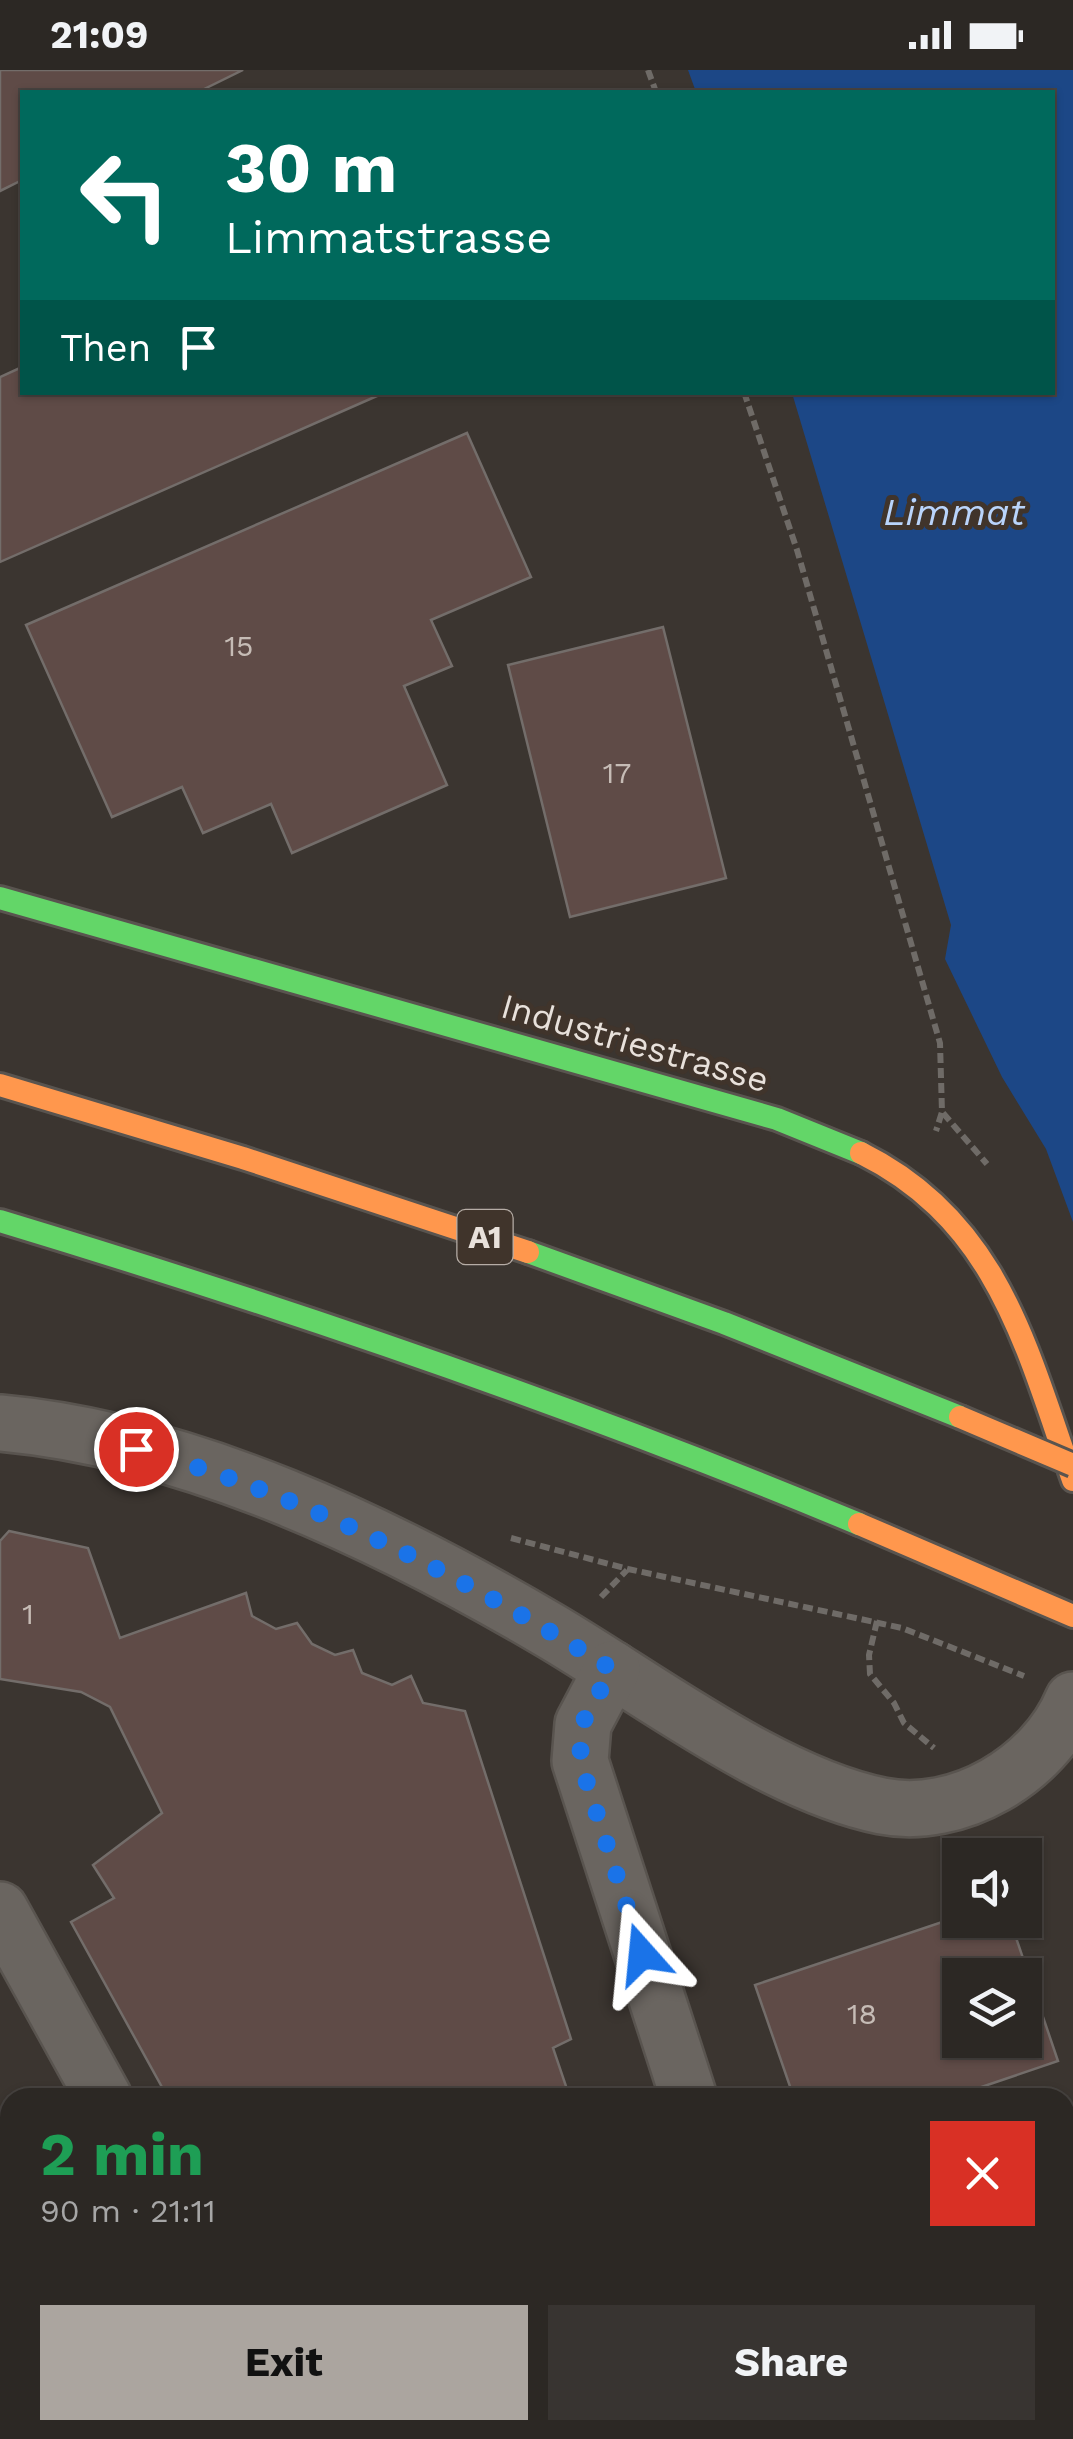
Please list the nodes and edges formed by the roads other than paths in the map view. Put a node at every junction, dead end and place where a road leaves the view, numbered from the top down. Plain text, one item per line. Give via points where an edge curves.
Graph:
1 (0, 898) edge
2 (0, 1085) edge
3 (0, 1221) edge
4 (0, 1423) edge
5 (1073, 1465) edge
6 (1073, 1480) edge
7 (1073, 1616) edge
8 (612, 1669) junction
9 (1073, 1700) edge
10 (0, 1910) edge
11 (98, 2088) edge
12 (687, 2088) edge

1 - 6 main road, Industriestrasse via 778,1119 870,1156 956,1222 986,1264
2 - 5 main road, A1, bridge via 501,1243 789,1347
3 - 7 main road via 600,1421
4 - 8 street via 105,1440 269,1492 462,1582
8 - 9 street via 730,1741 826,1789 886,1807 962,1798 1002,1782 1052,1736
8 - 12 street via 582,1724 580,1761
10 - 11 street

